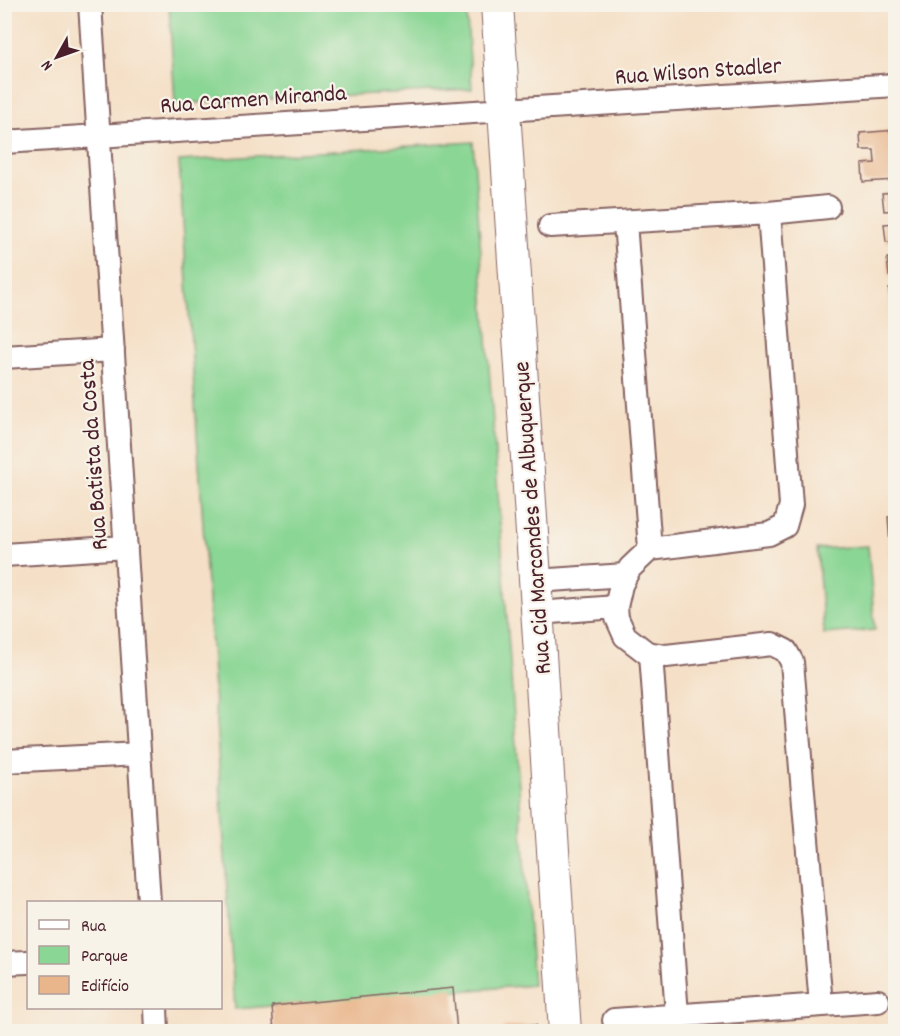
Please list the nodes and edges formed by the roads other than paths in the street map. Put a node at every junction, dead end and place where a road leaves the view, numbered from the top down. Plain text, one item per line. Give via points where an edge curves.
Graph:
1 (90, 4) edge
2 (497, 4) edge
3 (896, 85) edge
4 (504, 110) junction
5 (99, 134) junction
6 (4, 142) edge
7 (828, 207) dead end
8 (769, 213) junction
9 (625, 222) junction
10 (550, 226) dead end
11 (113, 350) junction
12 (4, 357) edge
13 (126, 547) junction
14 (651, 549) junction
15 (4, 555) edge
16 (626, 574) junction
17 (535, 581) junction
18 (616, 607) junction
19 (538, 613) junction
20 (651, 654) junction
21 (139, 754) junction
22 (4, 761) edge
23 (149, 901) edge
24 (27, 962) edge
25 (4, 963) edge
26 (878, 1000) dead end
27 (820, 1005) junction
28 (156, 1009) edge
29 (677, 1015) junction
30 (614, 1020) dead end
31 (157, 1032) edge
32 (565, 1032) edge

1 - 5 street, Rua Batista da Costa
2 - 4 street, Rua Cid Marcondes de Albuquerque
3 - 4 street, Rua Wilson Stadler
4 - 5 street, Rua Carmen Miranda
4 - 17 street, Rua Cid Marcondes de Albuquerque
5 - 6 street, Rua Carmen Miranda
5 - 11 street, Rua Batista da Costa
7 - 8 street
8 - 9 street
8 - 14 street via 791,505 785,526 769,534
9 - 10 street
9 - 14 street
11 - 12 street
11 - 13 street, Rua Batista da Costa
13 - 15 street
13 - 21 street, Rua Batista da Costa
14 - 16 street
16 - 17 street
16 - 18 street
17 - 19 street, Rua Cid Marcondes de Albuquerque
18 - 19 street
18 - 20 street via 625,636
19 - 32 street, Rua Cid Marcondes de Albuquerque
20 - 27 street via 666,656 772,644 786,651 792,662
20 - 29 street
21 - 22 street
21 - 23 street, Rua Batista da Costa
24 - 25 street
26 - 27 street
27 - 29 street
28 - 31 street
29 - 30 street

